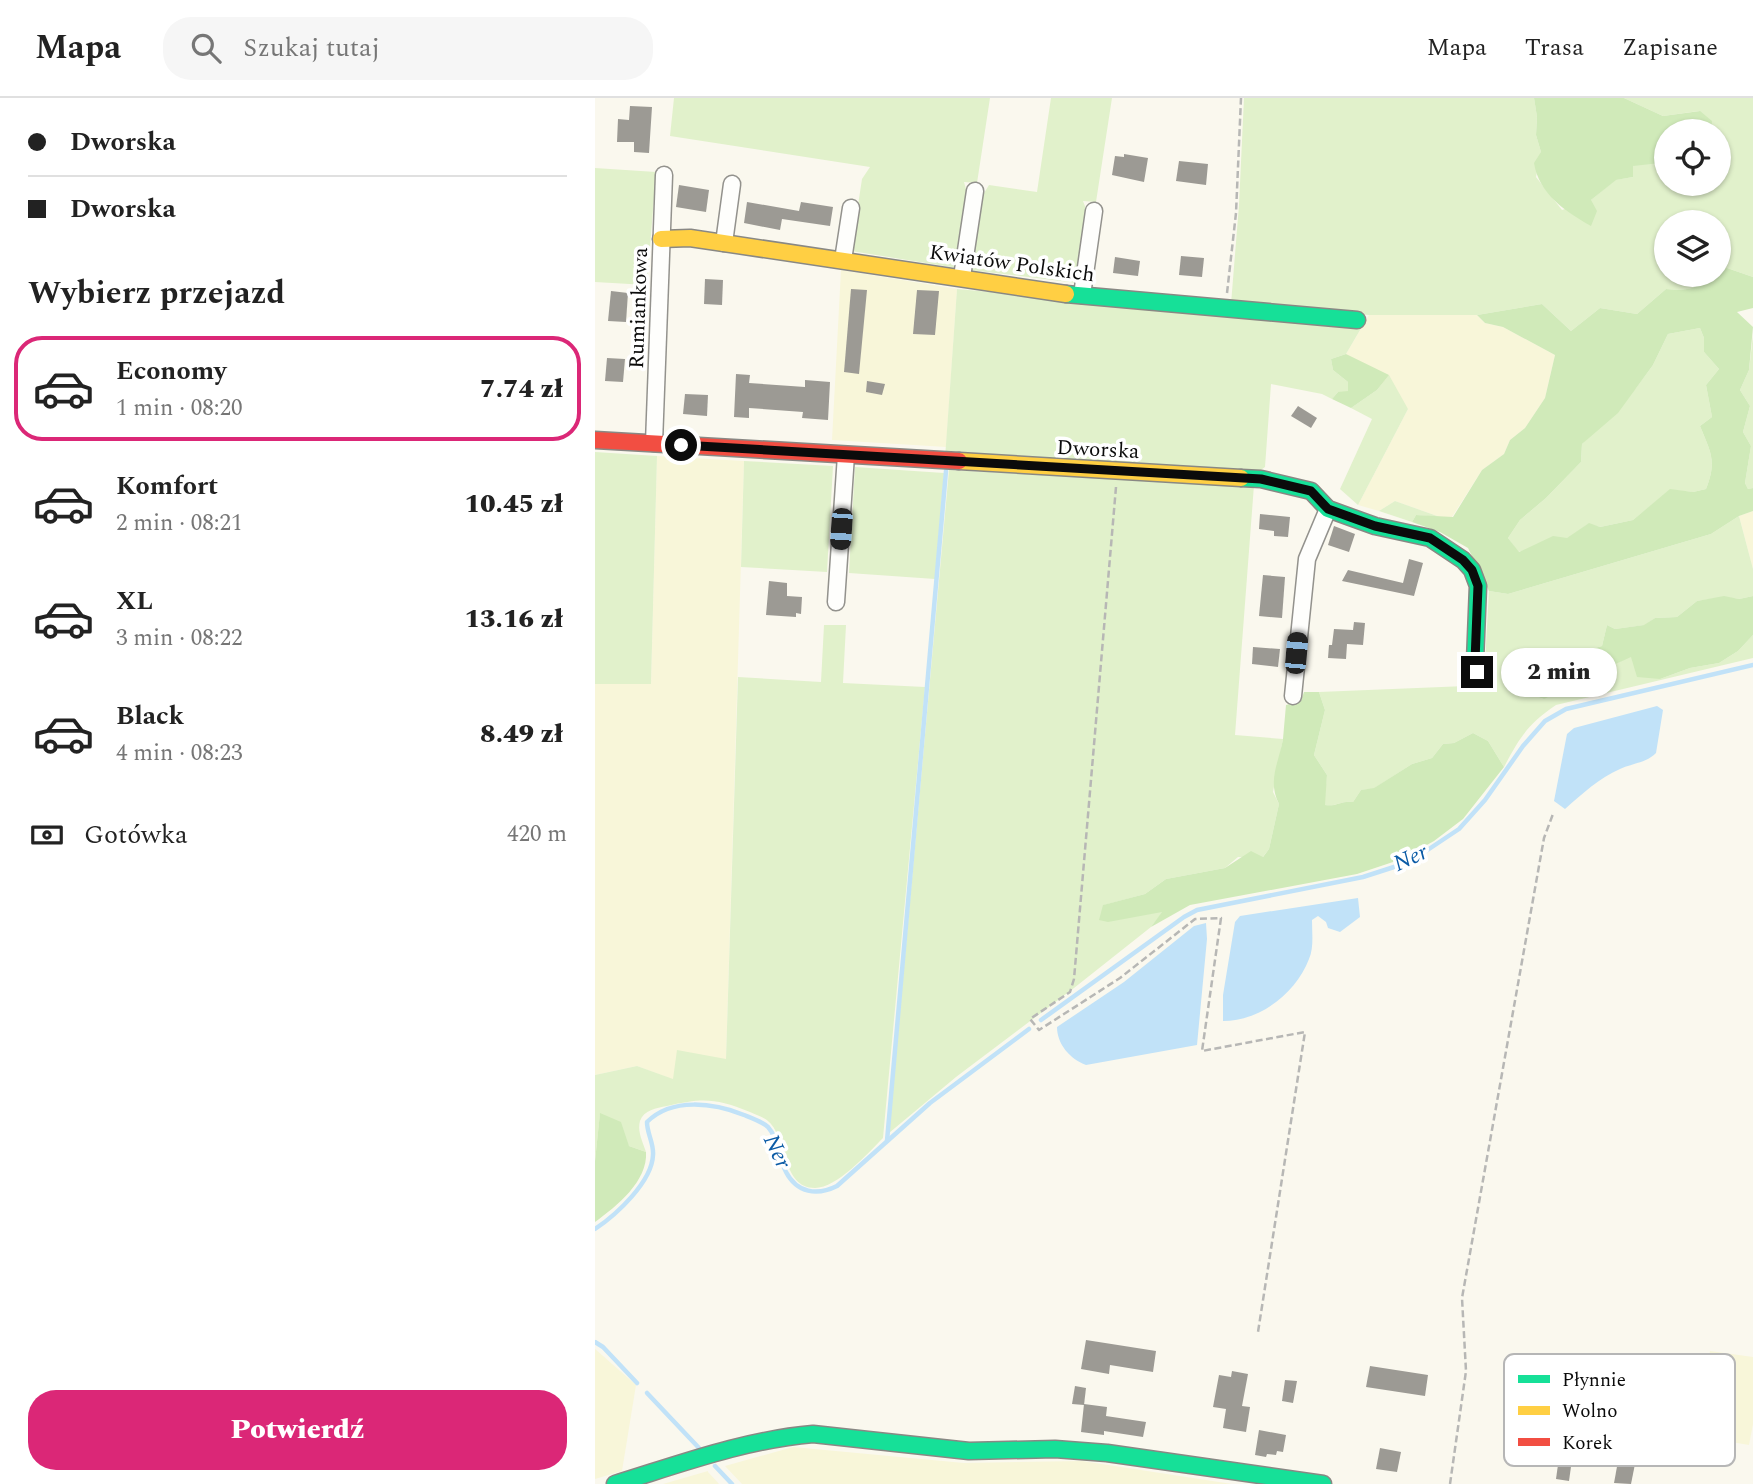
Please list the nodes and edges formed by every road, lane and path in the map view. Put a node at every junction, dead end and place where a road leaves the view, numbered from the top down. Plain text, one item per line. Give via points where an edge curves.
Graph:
1 (1241, 98) edge
2 (664, 174) dead end
3 (732, 184) dead end
4 (975, 191) dead end
5 (851, 208) dead end
6 (1094, 211) dead end
7 (661, 239) junction
8 (724, 243) junction
9 (843, 260) junction
10 (962, 277) junction
11 (1083, 295) junction
12 (1225, 310) junction
13 (1357, 320) dead end
14 (595, 440) edge
15 (654, 443) junction
16 (846, 455) junction
17 (1117, 472) junction
18 (1328, 509) junction
19 (835, 602) dead end
20 (1477, 672) dead end
21 (1293, 696) dead end
22 (1553, 814) dead end
23 (1258, 1332) dead end
24 (615, 1484) edge
25 (1323, 1484) edge
26 (1450, 1484) edge

1 - 12 path via 1236,213
2 - 7 street, Rumiankowa
3 - 8 street
4 - 10 street
5 - 9 street
6 - 11 street
7 - 8 street, Kwiatów Polskich
7 - 15 street, Rumiankowa
8 - 9 street, Kwiatów Polskich
9 - 10 street, Kwiatów Polskich
10 - 11 street, Kwiatów Polskich
11 - 12 street, Kwiatów Polskich
12 - 13 street, Kwiatów Polskich
14 - 15 street, Dworska
15 - 16 street, Dworska
16 - 17 street, Dworska
16 - 19 street
17 - 18 street, Dworska via 1261,479 1311,491
17 - 23 path via 1073,979 1070,992 1030,1019 1039,1030 1119,978 1195,919 1221,918 1202,1051 1305,1032
18 - 20 street, Dworska via 1430,538 1463,560 1478,586
18 - 21 street via 1307,559
22 - 26 path via 1544,838 1462,1298 1466,1371
24 - 25 street via 738,1447 813,1434 969,1451 1107,1453

